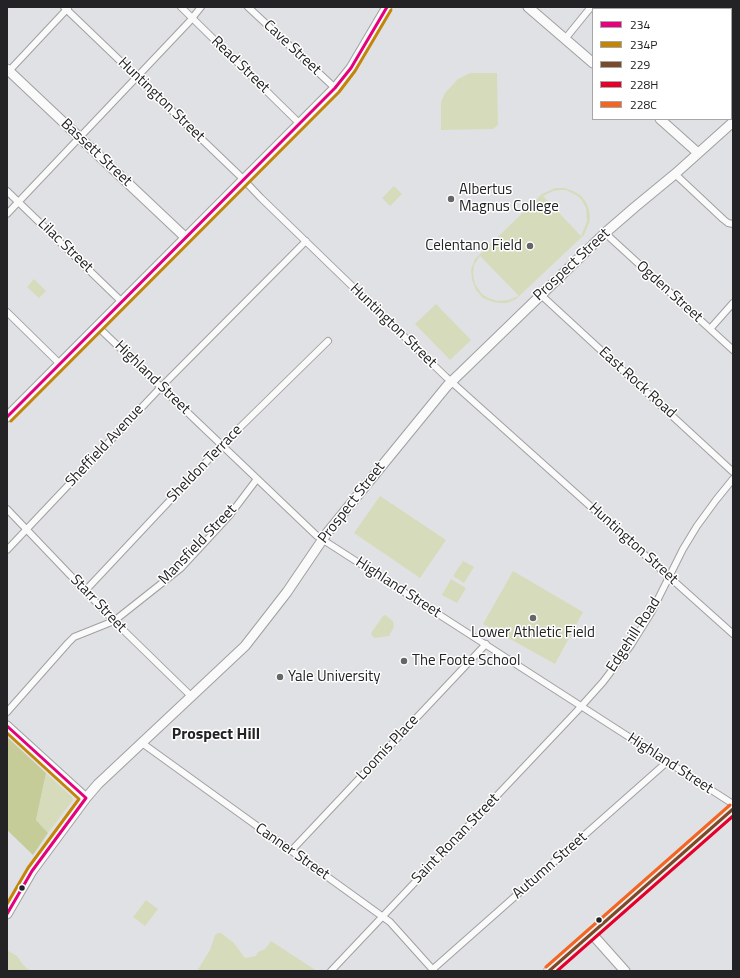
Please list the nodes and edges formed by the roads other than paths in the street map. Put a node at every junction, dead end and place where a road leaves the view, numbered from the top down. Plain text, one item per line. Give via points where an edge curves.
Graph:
1 (180, 7) edge
2 (201, 7) edge
3 (248, 7) edge
4 (387, 7) edge
5 (528, 7) edge
6 (591, 7) edge
7 (66, 8) edge
8 (192, 18) junction
9 (565, 39) junction
10 (592, 62) edge
11 (8, 70) edge
12 (137, 77) junction
13 (335, 88) junction
14 (661, 120) edge
15 (733, 122) edge
16 (300, 124) junction
17 (80, 137) junction
18 (698, 153) junction
19 (675, 174) junction
20 (244, 180) junction
21 (7, 191) edge
22 (18, 202) junction
23 (7, 214) edge
24 (733, 224) edge
25 (605, 233) junction
26 (186, 238) junction
27 (306, 241) junction
28 (540, 295) junction
29 (122, 302) junction
30 (733, 303) edge
31 (7, 312) edge
32 (98, 327) junction
33 (710, 329) junction
34 (328, 341) dead end
35 (733, 350) edge
36 (60, 364) junction
37 (452, 382) junction
38 (161, 387) junction
39 (7, 417) edge
40 (222, 445) junction
41 (733, 472) edge
42 (258, 479) junction
43 (733, 479) edge
44 (7, 509) edge
45 (27, 530) junction
46 (323, 539) junction
47 (7, 550) edge
48 (670, 577) junction
49 (85, 591) junction
50 (114, 621) junction
51 (733, 634) edge
52 (486, 644) junction
53 (192, 697) junction
54 (582, 706) junction
55 (7, 712) edge
56 (7, 726) edge
57 (142, 743) junction
58 (667, 762) junction
59 (86, 798) junction
60 (733, 804) edge
61 (733, 810) edge
62 (291, 851) junction
63 (7, 914) edge
64 (382, 916) junction
65 (592, 934) junction
66 (433, 970) edge
67 (331, 971) edge
68 (549, 971) edge
69 (625, 971) edge

1 - 8 street, Read Street
2 - 8 street
3 - 13 street, Cave Street
4 - 13 main road via 351,68
5 - 9 main road
6 - 9 street
7 - 11 street
7 - 12 street, Huntington Street
8 - 12 street
8 - 16 street, Read Street
9 - 10 main road
11 - 17 main road, Bassett Street
12 - 17 street
12 - 20 street, Huntington Street
13 - 16 main road
14 - 18 main road
15 - 18 main road, Prospect Street
16 - 20 main road
17 - 22 street
17 - 26 main road, Bassett Street
18 - 19 main road, Prospect Street
19 - 24 street via 723,219
19 - 25 main road, Prospect Street
20 - 26 main road
20 - 27 street, Huntington Street
21 - 22 street, Lilac Street
22 - 23 street
22 - 29 street, Lilac Street
25 - 28 main road, Prospect Street
25 - 33 street, Ogden Street
26 - 29 main road
27 - 37 street, Huntington Street
27 - 38 street, Sheffield Avenue
28 - 37 main road, Prospect Street
28 - 41 street, East Rock Road
29 - 32 main road
30 - 33 street
31 - 36 street
32 - 36 main road
32 - 38 street, Highland Street
33 - 35 street, Ogden Street
34 - 40 street, Sheldon Terrace
36 - 39 main road
37 - 46 main road, Prospect Street
37 - 48 street, Huntington Street
38 - 40 street, Highland Street
38 - 45 street, Sheffield Avenue
40 - 42 street, Highland Street
40 - 49 street, Sheldon Terrace
42 - 46 street, Highland Street
42 - 50 street, Mansfield Street via 229,516 180,568
43 - 48 street, Edgehill Road via 697,526
44 - 45 street, Starr Street
45 - 47 street, Sheffield Avenue
45 - 49 street, Starr Street
46 - 52 street, Highland Street
46 - 53 main road, Prospect Street via 253,636
48 - 51 street, Huntington Street
48 - 54 street, Edgehill Road via 631,645
49 - 50 street, Starr Street
50 - 53 street, Starr Street
50 - 55 street, Mansfield Street via 71,640
52 - 54 street, Highland Street
52 - 62 street, Loomis Place
53 - 57 main road, Prospect Street
54 - 58 street, Highland Street
54 - 64 street, Saint Ronan Street
56 - 59 main road
57 - 59 main road, Prospect Street
57 - 62 street, Canner Street
58 - 60 street, Highland Street
58 - 66 street, Autumn Street
59 - 63 main road, Prospect Street via 32,871
61 - 65 main road
62 - 64 street, Canner Street
64 - 66 street, Canner Street
64 - 67 street, Saint Ronan Street
65 - 68 main road
65 - 69 main road

